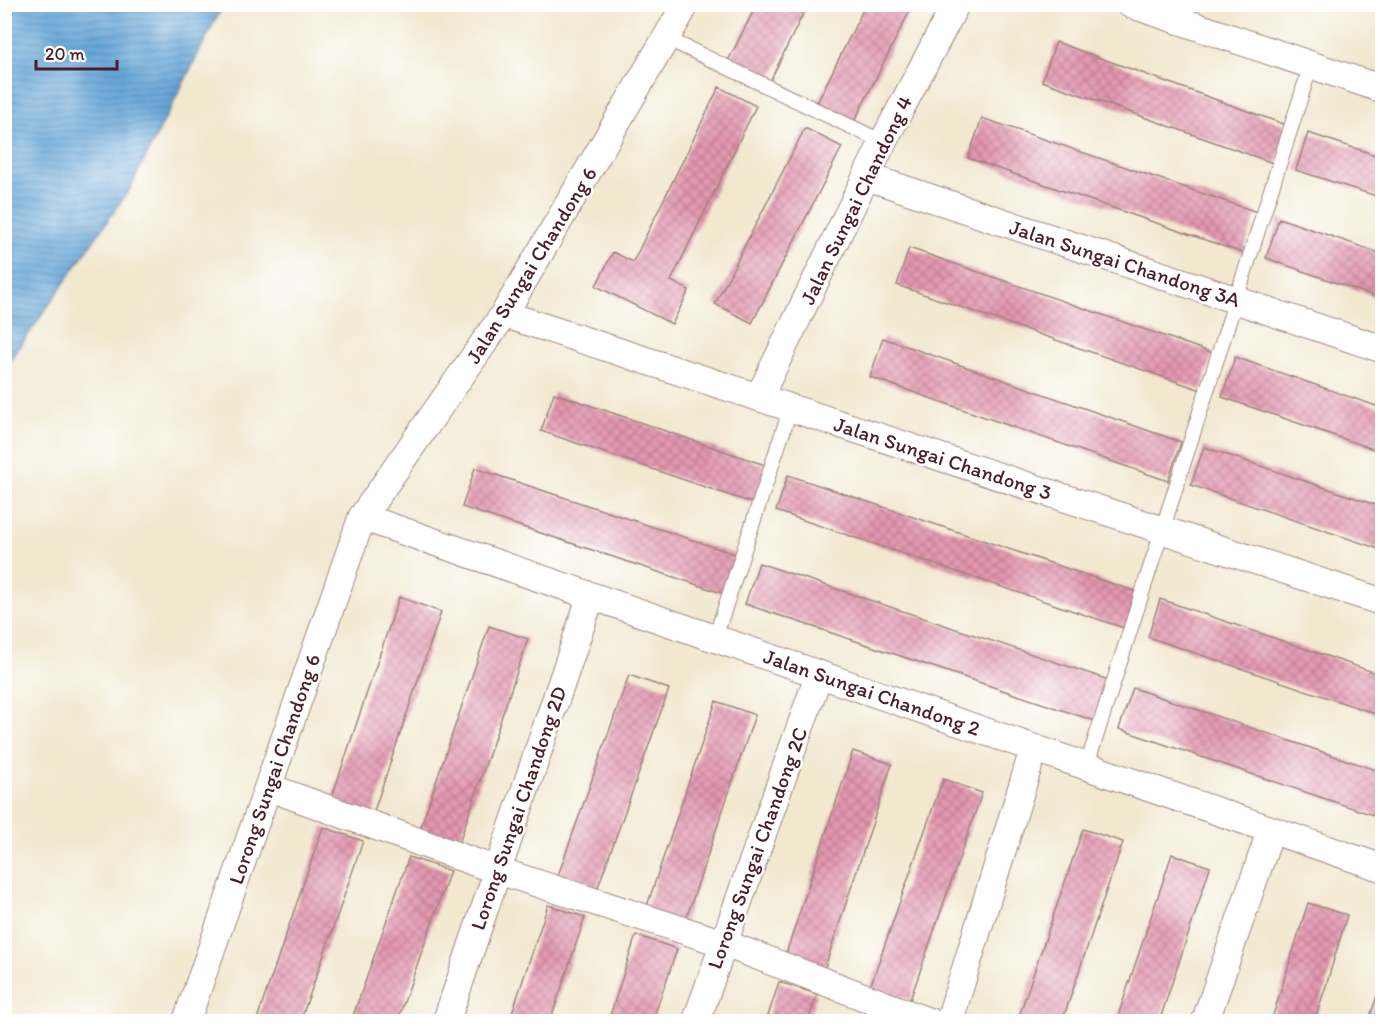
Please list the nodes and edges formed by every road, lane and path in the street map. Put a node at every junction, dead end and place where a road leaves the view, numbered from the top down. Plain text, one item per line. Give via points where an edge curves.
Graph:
1 (686, 4) edge
2 (956, 4) edge
3 (1130, 4) edge
4 (668, 39) junction
5 (1311, 65) junction
6 (1383, 89) edge
7 (883, 142) junction
8 (868, 177) junction
9 (1236, 300) junction
10 (504, 314) junction
11 (1383, 349) edge
12 (759, 397) junction
13 (791, 407) junction
14 (362, 517) junction
15 (1163, 529) junction
16 (591, 596) junction
17 (1383, 602) edge
18 (715, 638) junction
19 (819, 674) junction
20 (1034, 748) junction
21 (1087, 765) junction
22 (268, 787) junction
23 (1271, 830) junction
24 (1383, 868) edge
25 (496, 870) junction
26 (723, 943) junction
27 (186, 1022) edge
28 (446, 1022) edge
29 (696, 1022) edge
30 (930, 1022) edge
31 (949, 1022) edge
32 (1205, 1022) edge

1 - 4 street, Jalan Sungai Chandong 6
2 - 7 street, Jalan Sungai Chandong 4
3 - 5 street
4 - 7 lane
4 - 10 street, Jalan Sungai Chandong 6
5 - 6 street
5 - 9 lane
7 - 8 street, Jalan Sungai Chandong 4
8 - 9 street, Jalan Sungai Chandong 3A
8 - 12 street, Jalan Sungai Chandong 4
9 - 11 street, Jalan Sungai Chandong 3A
9 - 15 lane
10 - 12 street, Jalan Sungai Chandong 3
10 - 14 street, Jalan Sungai Chandong 6
12 - 13 street, Jalan Sungai Chandong 3
13 - 15 street, Jalan Sungai Chandong 3
13 - 18 lane
14 - 16 street, Jalan Sungai Chandong 2
14 - 22 street, Lorong Sungai Chandong 6
15 - 17 street, Jalan Sungai Chandong 3
15 - 21 lane
16 - 18 street, Jalan Sungai Chandong 2
16 - 25 street, Lorong Sungai Chandong 2D
18 - 19 street, Jalan Sungai Chandong 2
19 - 20 street, Jalan Sungai Chandong 2
19 - 26 street, Lorong Sungai Chandong 2C
20 - 21 street, Jalan Sungai Chandong 2
20 - 31 street
21 - 23 street, Jalan Sungai Chandong 2
22 - 25 street
22 - 27 street, Lorong Sungai Chandong 6
23 - 24 street, Jalan Sungai Chandong 2
23 - 32 street
25 - 26 street
25 - 28 street, Lorong Sungai Chandong 2D
26 - 29 street, Lorong Sungai Chandong 2C
26 - 30 street

